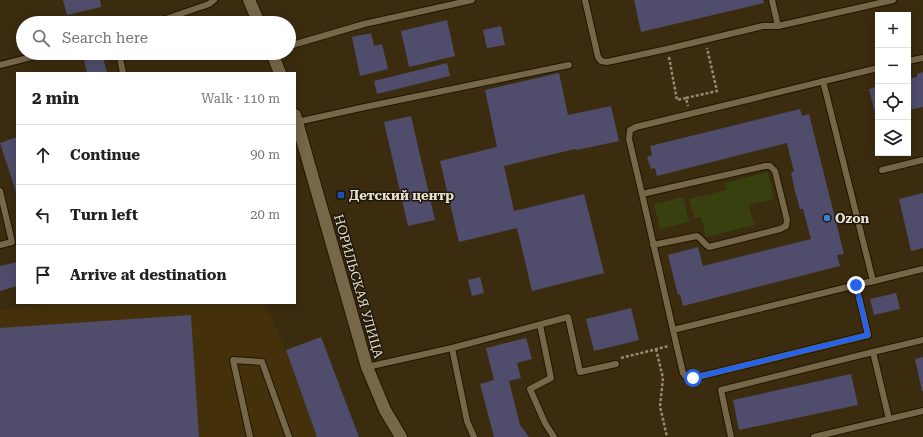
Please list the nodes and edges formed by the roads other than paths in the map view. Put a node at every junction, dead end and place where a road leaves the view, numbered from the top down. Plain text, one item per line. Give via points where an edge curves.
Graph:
1 (214, 0) edge
2 (249, 0) edge
3 (472, 0) edge
4 (585, 0) edge
5 (772, 0) edge
6 (893, 0) edge
7 (174, 16) edge
8 (256, 16) edge
9 (778, 26) junction
10 (296, 44) edge
11 (923, 58) edge
12 (20, 60) edge
13 (121, 60) edge
14 (275, 60) edge
15 (911, 60) edge
16 (0, 65) edge
17 (569, 65) dead end
18 (875, 69) edge
19 (124, 72) edge
20 (280, 72) edge
21 (823, 81) junction
22 (296, 119) edge
23 (923, 160) edge
24 (882, 170) dead end
25 (0, 194) edge
26 (642, 194) junction
27 (0, 245) edge
28 (653, 245) junction
29 (923, 269) edge
30 (873, 281) junction
31 (856, 285) junction
32 (540, 325) junction
33 (673, 330) junction
34 (923, 340) edge
35 (452, 348) junction
36 (873, 352) junction
37 (616, 364) road end
38 (367, 367) junction
39 (923, 411) edge
40 (889, 419) junction
41 (250, 437) edge
42 (289, 437) edge
43 (401, 437) edge
44 (474, 437) edge
45 (554, 437) edge
46 (732, 437) edge
47 (814, 437) edge

1 - 7 lane
2 - 8 street
3 - 10 lane via 364,24
4 - 9 lane via 598,57 601,61 607,62 763,26
5 - 9 lane
6 - 9 lane
11 - 15 lane
12 - 16 lane
13 - 19 lane
14 - 20 street
17 - 22 lane
18 - 21 lane
21 - 26 lane via 630,130
21 - 30 lane
22 - 38 street, НОРИЛЬСКАЯ УЛИЦА
23 - 24 lane
25 - 27 lane via 12,242
26 - 28 lane
26 - 28 lane via 770,166 775,171 787,220 786,226 780,229 714,247 709,247 697,236
28 - 33 lane
29 - 30 lane
30 - 31 lane
31 - 33 lane
31 - 33 lane via 868,335 687,378 683,373
32 - 35 lane
32 - 37 lane via 568,317 580,372
32 - 45 lane via 551,378 530,389
34 - 36 lane
35 - 38 lane
35 - 44 lane via 467,420
36 - 40 lane
36 - 46 lane via 721,390
38 - 43 street, НОРИЛЬСКАЯ УЛИЦА via 385,410
39 - 40 lane
40 - 47 lane
41 - 42 lane via 233,360 262,362

